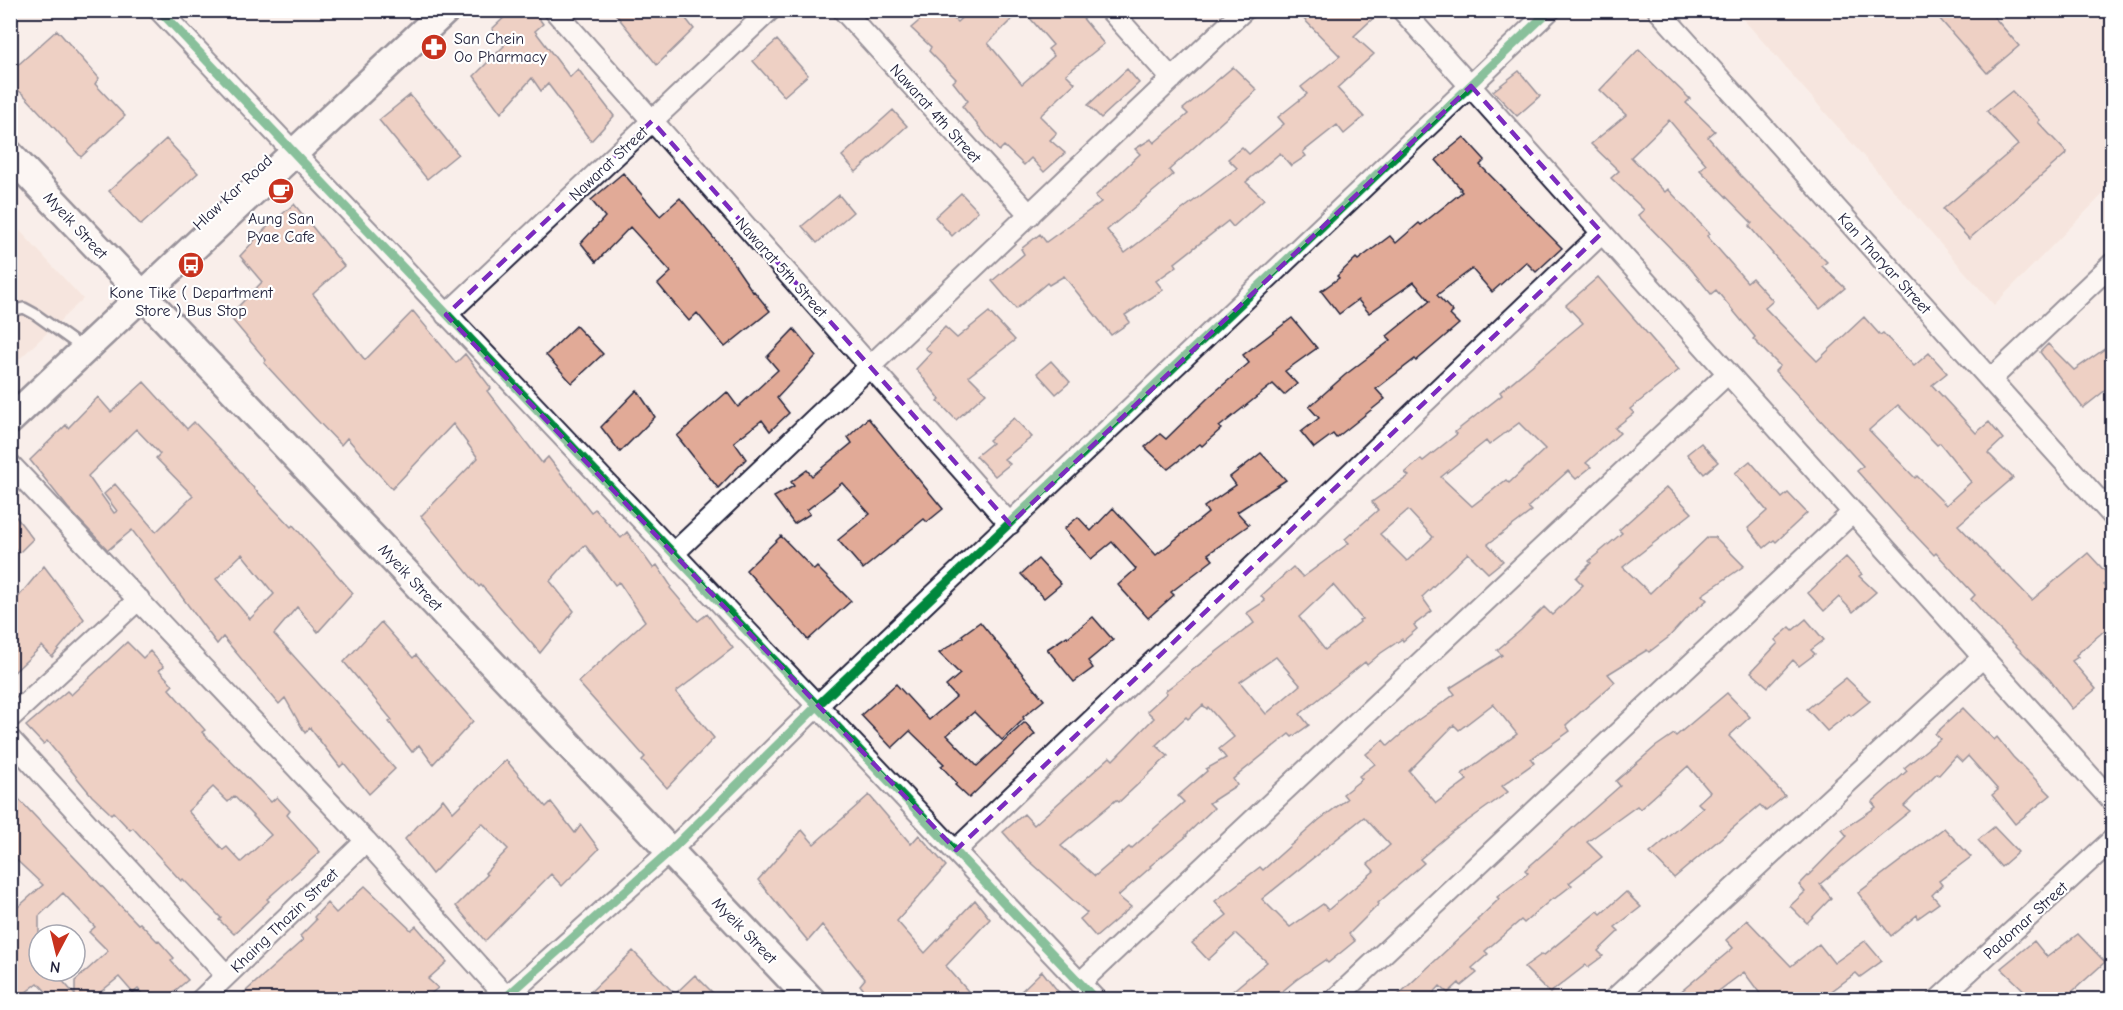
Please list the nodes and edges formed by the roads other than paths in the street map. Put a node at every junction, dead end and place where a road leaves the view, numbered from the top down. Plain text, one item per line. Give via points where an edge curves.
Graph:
1 (159, 10) edge
2 (446, 10) edge
3 (554, 10) edge
4 (770, 10) edge
5 (843, 10) edge
6 (1110, 10) edge
7 (1244, 10) edge
8 (1402, 10) edge
9 (1550, 10) edge
10 (1658, 10) edge
11 (1172, 79) junction
12 (1471, 86) junction
13 (652, 121) junction
14 (294, 154) junction
15 (10, 155) edge
16 (1030, 215) junction
17 (1602, 233) junction
18 (2112, 264) edge
19 (144, 296) junction
20 (10, 311) edge
21 (446, 315) junction
22 (86, 350) junction
23 (870, 367) junction
24 (1728, 373) junction
25 (1990, 379) junction
26 (10, 420) edge
27 (10, 464) edge
28 (1853, 512) junction
29 (2112, 515) edge
30 (1010, 524) junction
31 (674, 554) junction
32 (138, 599) junction
33 (1983, 657) junction
34 (817, 706) junction
35 (10, 718) edge
36 (10, 738) edge
37 (2112, 801) edge
38 (2112, 840) edge
39 (366, 841) junction
40 (956, 850) junction
41 (670, 851) junction
42 (226, 975) junction
43 (1080, 983) junction
44 (506, 998) edge
45 (201, 999) edge
46 (811, 999) edge
47 (1096, 999) edge
48 (1334, 999) edge
49 (1613, 999) edge
50 (1938, 999) edge

1 - 14 street
2 - 14 street, Hlaw Kar Road
3 - 13 street, Nawarat 5th Street
4 - 13 street, Nawarat Street
5 - 16 street, Nawarat 4th Street
6 - 11 street
7 - 11 street
8 - 12 street
9 - 12 street
10 - 25 street, Kan Tharyar Street
11 - 16 street
12 - 17 street
12 - 30 street
13 - 21 street, Nawarat Street
13 - 23 street, Nawarat 5th Street
14 - 19 street, Hlaw Kar Road
14 - 21 street
15 - 19 street, Myeik Street
16 - 23 street
17 - 24 street
17 - 40 street
18 - 25 street
19 - 22 street, Hlaw Kar Road
19 - 41 street, Myeik Street
20 - 22 lane via 24,308
21 - 31 street
22 - 26 street, Hlaw Kar Road
23 - 30 street, Nawarat 5th Street
23 - 31 street
24 - 28 street
24 - 43 street
25 - 29 street, Kan Tharyar Street
27 - 32 street
28 - 33 street
28 - 48 street
30 - 34 street
31 - 34 street
32 - 35 street
32 - 39 street
33 - 37 street
33 - 49 street
34 - 40 street
34 - 41 street
36 - 42 street
38 - 50 street, Padomar Street
39 - 42 street, Khaing Thazin Street
39 - 44 street
40 - 43 street
41 - 44 street
41 - 46 street, Myeik Street
42 - 45 street, Khaing Thazin Street
43 - 47 street

